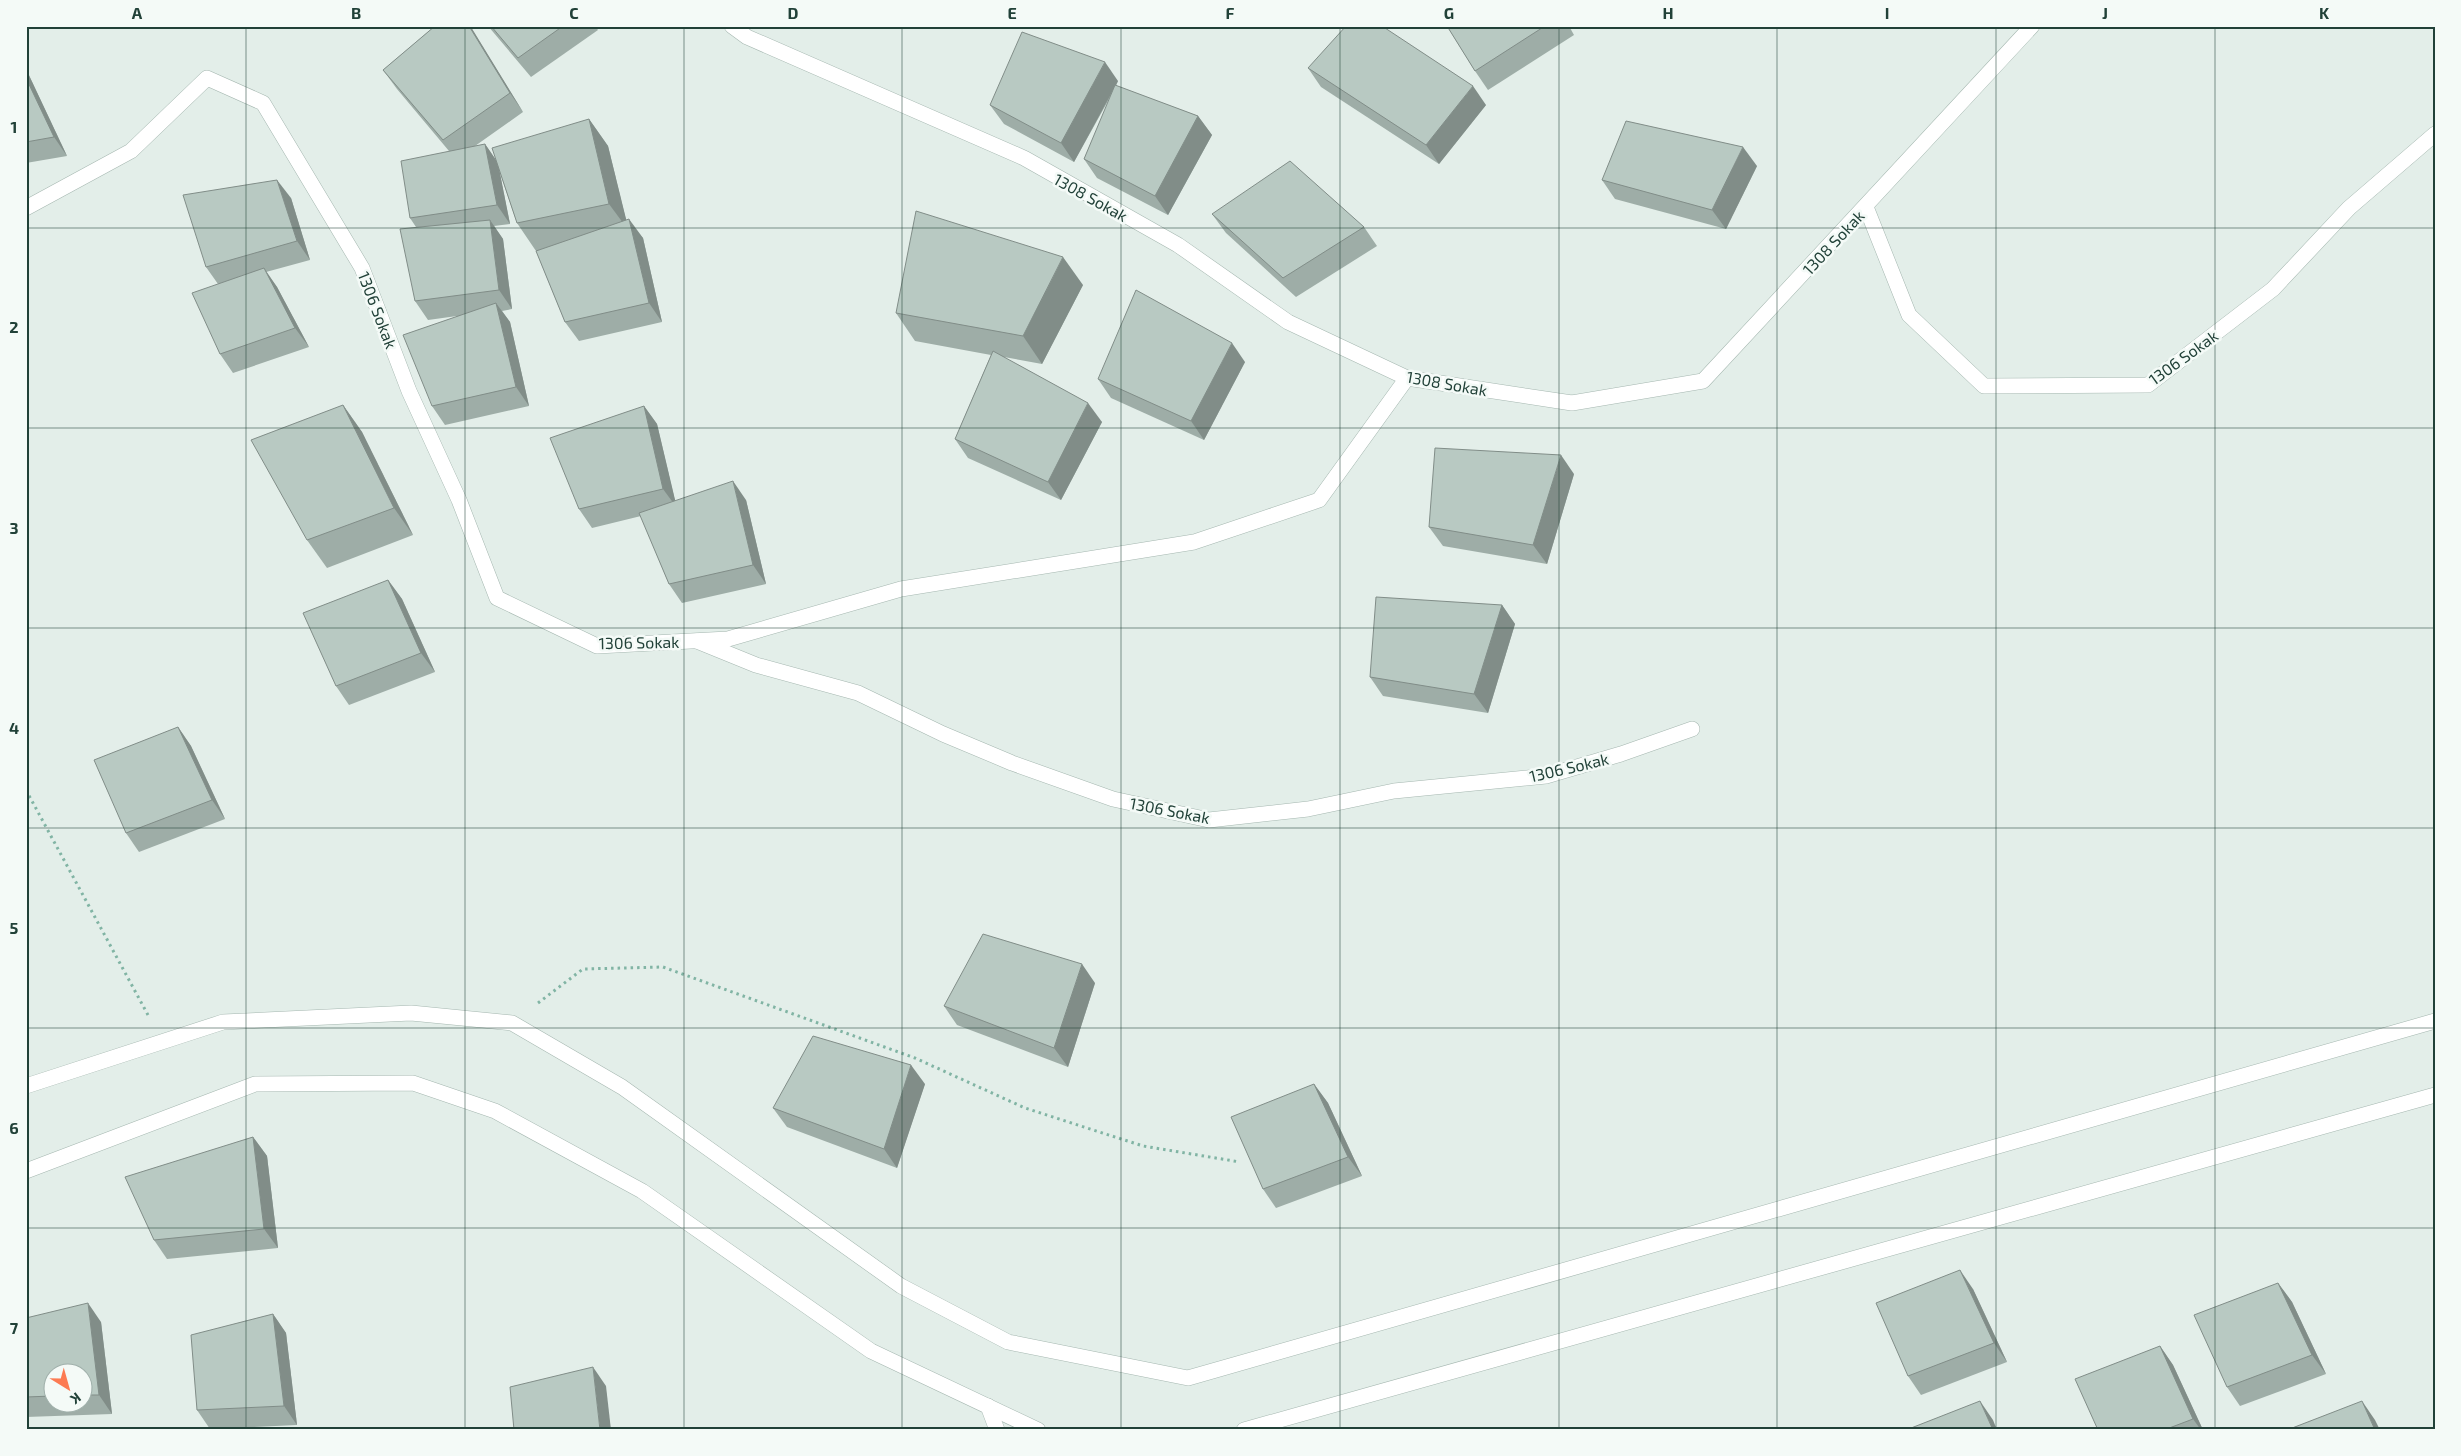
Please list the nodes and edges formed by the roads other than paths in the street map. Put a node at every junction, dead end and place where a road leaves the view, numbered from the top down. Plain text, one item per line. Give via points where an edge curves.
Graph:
1 (732, 26) edge
2 (2032, 26) edge
3 (2435, 134) edge
4 (1866, 207) junction
5 (26, 208) edge
6 (1407, 378) junction
7 (697, 641) junction
8 (1692, 729) dead end
9 (2435, 1021) edge
10 (26, 1086) edge
11 (2435, 1095) edge
12 (26, 1171) edge
13 (988, 1406) junction
14 (997, 1430) edge
15 (1038, 1430) edge
16 (1244, 1430) edge

1 - 6 street, 1308 Sokak via 755,41 1024,158 1178,245 1288,322
2 - 4 street, 1308 Sokak
3 - 4 street, 1306 Sokak via 2349,208 2273,289 2148,385 1984,386 1909,315
4 - 6 street, 1308 Sokak via 1703,380 1572,403
5 - 7 street, 1306 Sokak via 131,152 207,78 263,103 362,268 409,391 459,500 497,598 597,646
6 - 7 street, 1306 Sokak via 1319,500 1194,542 901,589 728,639
7 - 8 street, 1306 Sokak via 756,665 858,693 1012,763 1113,799 1209,820 1308,810 1394,791 1546,776
9 - 10 street via 1188,1378 1008,1342 901,1286 622,1087 512,1023 411,1013 223,1022
11 - 16 street
12 - 13 street via 255,1084 413,1083 495,1111 642,1191 871,1351
13 - 14 street
13 - 15 street

